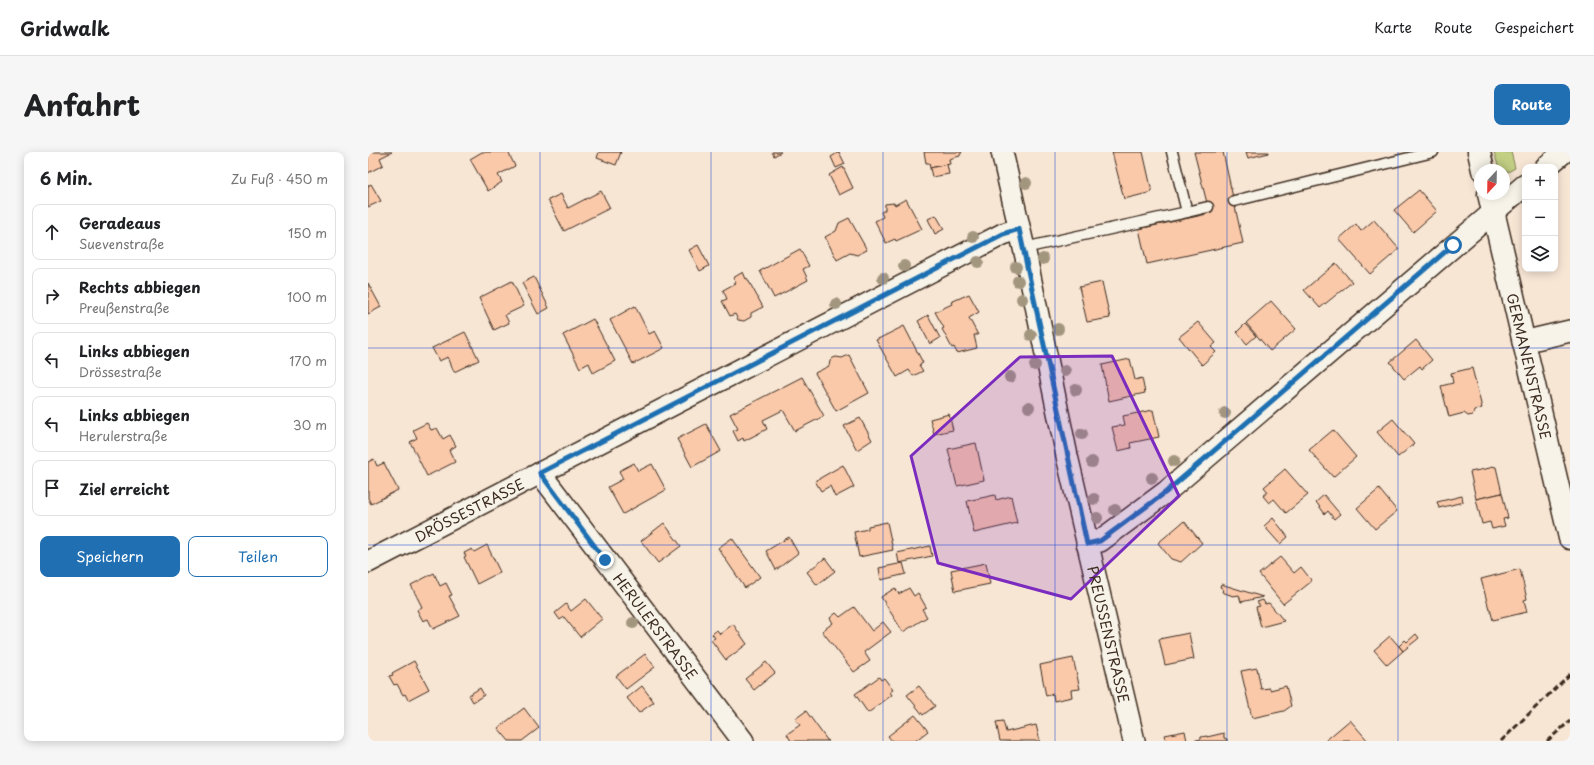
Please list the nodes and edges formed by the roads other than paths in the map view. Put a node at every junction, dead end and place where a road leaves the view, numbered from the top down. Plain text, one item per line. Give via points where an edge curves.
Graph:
1 (1002, 152) edge
2 (1172, 152) edge
3 (1433, 152) edge
4 (1479, 152) edge
5 (1564, 152) edge
6 (1482, 164) edge
7 (1550, 164) edge
8 (1522, 187) edge
9 (1234, 201) dead end
10 (1491, 203) edge
11 (1208, 207) dead end
12 (1187, 212) junction
13 (1022, 239) junction
14 (1570, 331) edge
15 (1523, 342) junction
16 (540, 473) junction
17 (1570, 538) edge
18 (1087, 544) junction
19 (368, 562) edge
20 (743, 741) edge
21 (1134, 741) edge

1 - 13 street, PREUSSENSTRASSE
2 - 12 lane
3 - 9 lane
4 - 6 street
5 - 7 street
8 - 10 street
10 - 15 street, GERMANENSTRASSE
10 - 18 street via 1166,492 1100,541
11 - 12 lane
12 - 13 lane
13 - 16 street, DRÖSSESTRASSE via 1003,234
13 - 18 street, PREUSSENSTRASSE
14 - 15 street
15 - 17 street, GERMANENSTRASSE
16 - 19 street, DRÖSSESTRASSE
16 - 20 street, HERULERSTRASSE
18 - 21 street, PREUSSENSTRASSE

